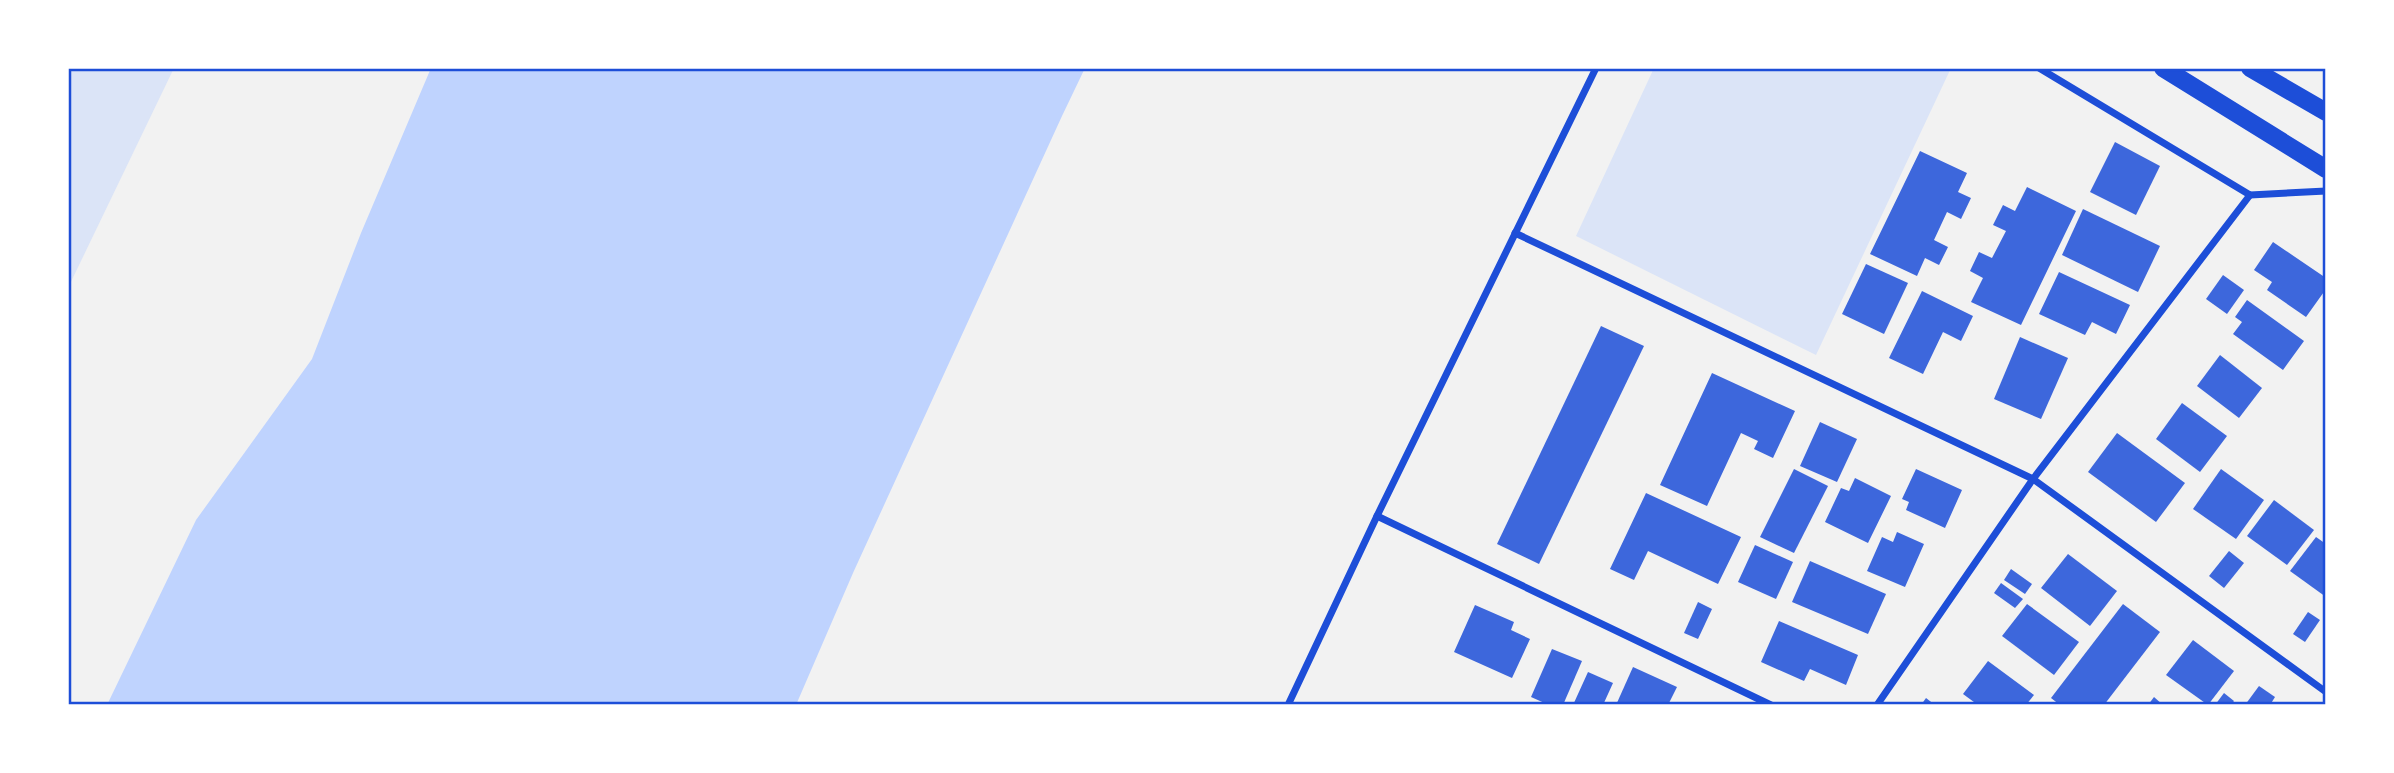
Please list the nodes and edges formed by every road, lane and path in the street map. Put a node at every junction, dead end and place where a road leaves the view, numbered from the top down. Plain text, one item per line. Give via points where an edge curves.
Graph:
1 (1596, 68) edge
2 (2039, 68) edge
3 (2162, 68) edge
4 (2250, 68) edge
5 (2326, 112) edge
6 (2326, 169) edge
7 (2326, 191) edge
8 (2250, 195) junction
9 (1515, 233) junction
10 (2033, 479) junction
11 (1377, 516) junction
12 (2326, 692) edge
13 (1288, 705) edge
14 (1771, 705) edge
15 (1877, 705) edge

1 - 9 street
2 - 8 street
3 - 6 main road
4 - 5 main road
7 - 8 street
8 - 10 street
9 - 10 street
9 - 11 street
10 - 12 street
10 - 15 street
11 - 13 street
11 - 14 street

